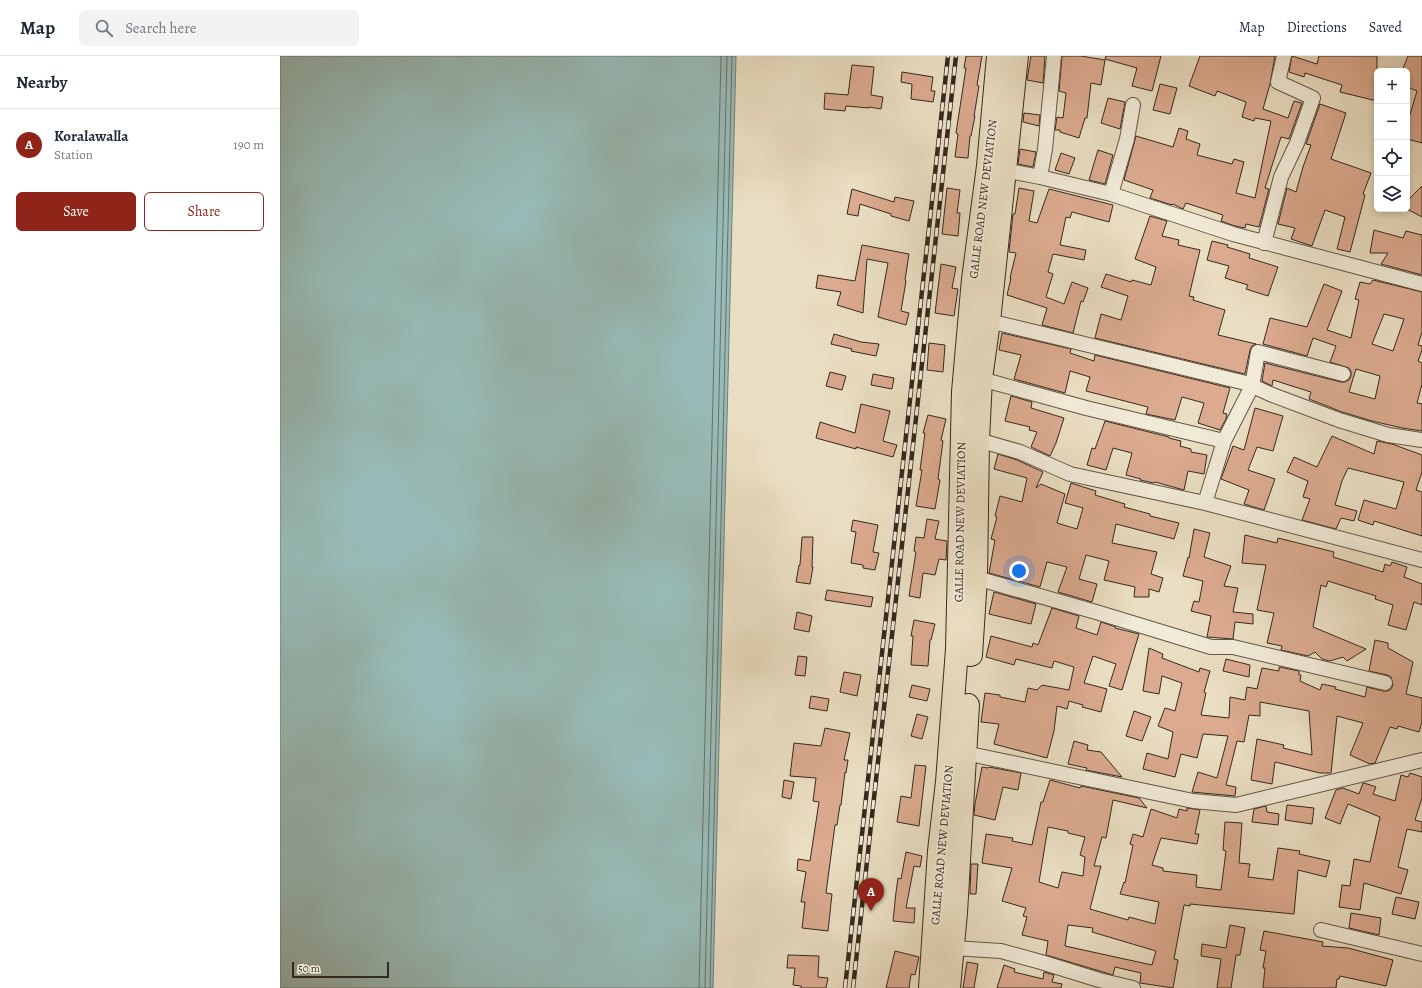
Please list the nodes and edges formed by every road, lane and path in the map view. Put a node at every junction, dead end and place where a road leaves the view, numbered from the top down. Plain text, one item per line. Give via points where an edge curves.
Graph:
1 (998, 56) edge
2 (1016, 56) edge
3 (1054, 56) edge
4 (1284, 56) edge
5 (1134, 105) dead end
6 (996, 168) junction
7 (1040, 177) junction
8 (1111, 194) junction
9 (1264, 243) junction
10 (1422, 284) edge
11 (989, 321) junction
12 (1343, 374) dead end
13 (981, 379) junction
14 (1252, 386) junction
15 (978, 440) junction
16 (1422, 440) edge
17 (1224, 441) junction
18 (1205, 503) junction
19 (1422, 560) edge
20 (976, 578) junction
21 (1385, 683) dead end
22 (965, 753) junction
23 (1422, 760) edge
24 (1321, 930) dead end
25 (953, 948) junction
26 (1422, 954) edge
27 (930, 988) edge
28 (949, 988) edge
29 (1132, 988) edge

1 - 6 main road, GALLE ROAD NEW DEVIATION
2 - 6 main road, GALLE ROAD NEW DEVIATION
3 - 7 street
4 - 9 street via 1278,82 1313,98 1297,144 1281,177
5 - 8 street
6 - 7 street
6 - 11 main road, GALLE ROAD NEW DEVIATION
6 - 27 main road, GALLE ROAD NEW DEVIATION via 973,279 963,392 957,650
7 - 8 street
8 - 9 street
9 - 10 street
11 - 13 main road, GALLE ROAD NEW DEVIATION
11 - 14 street
12 - 14 street via 1258,352
13 - 15 main road, GALLE ROAD NEW DEVIATION
13 - 17 street via 1086,408
14 - 16 street via 1346,422 1388,435
14 - 17 street
15 - 18 street via 1020,452 1070,474
15 - 20 main road, GALLE ROAD NEW DEVIATION
17 - 18 street
18 - 19 street
20 - 21 street via 1211,647 1234,647
20 - 22 main road, GALLE ROAD NEW DEVIATION
22 - 23 street via 1193,801 1236,805
22 - 25 main road, GALLE ROAD NEW DEVIATION
24 - 26 street
25 - 28 main road, GALLE ROAD NEW DEVIATION
25 - 29 street via 1001,951

